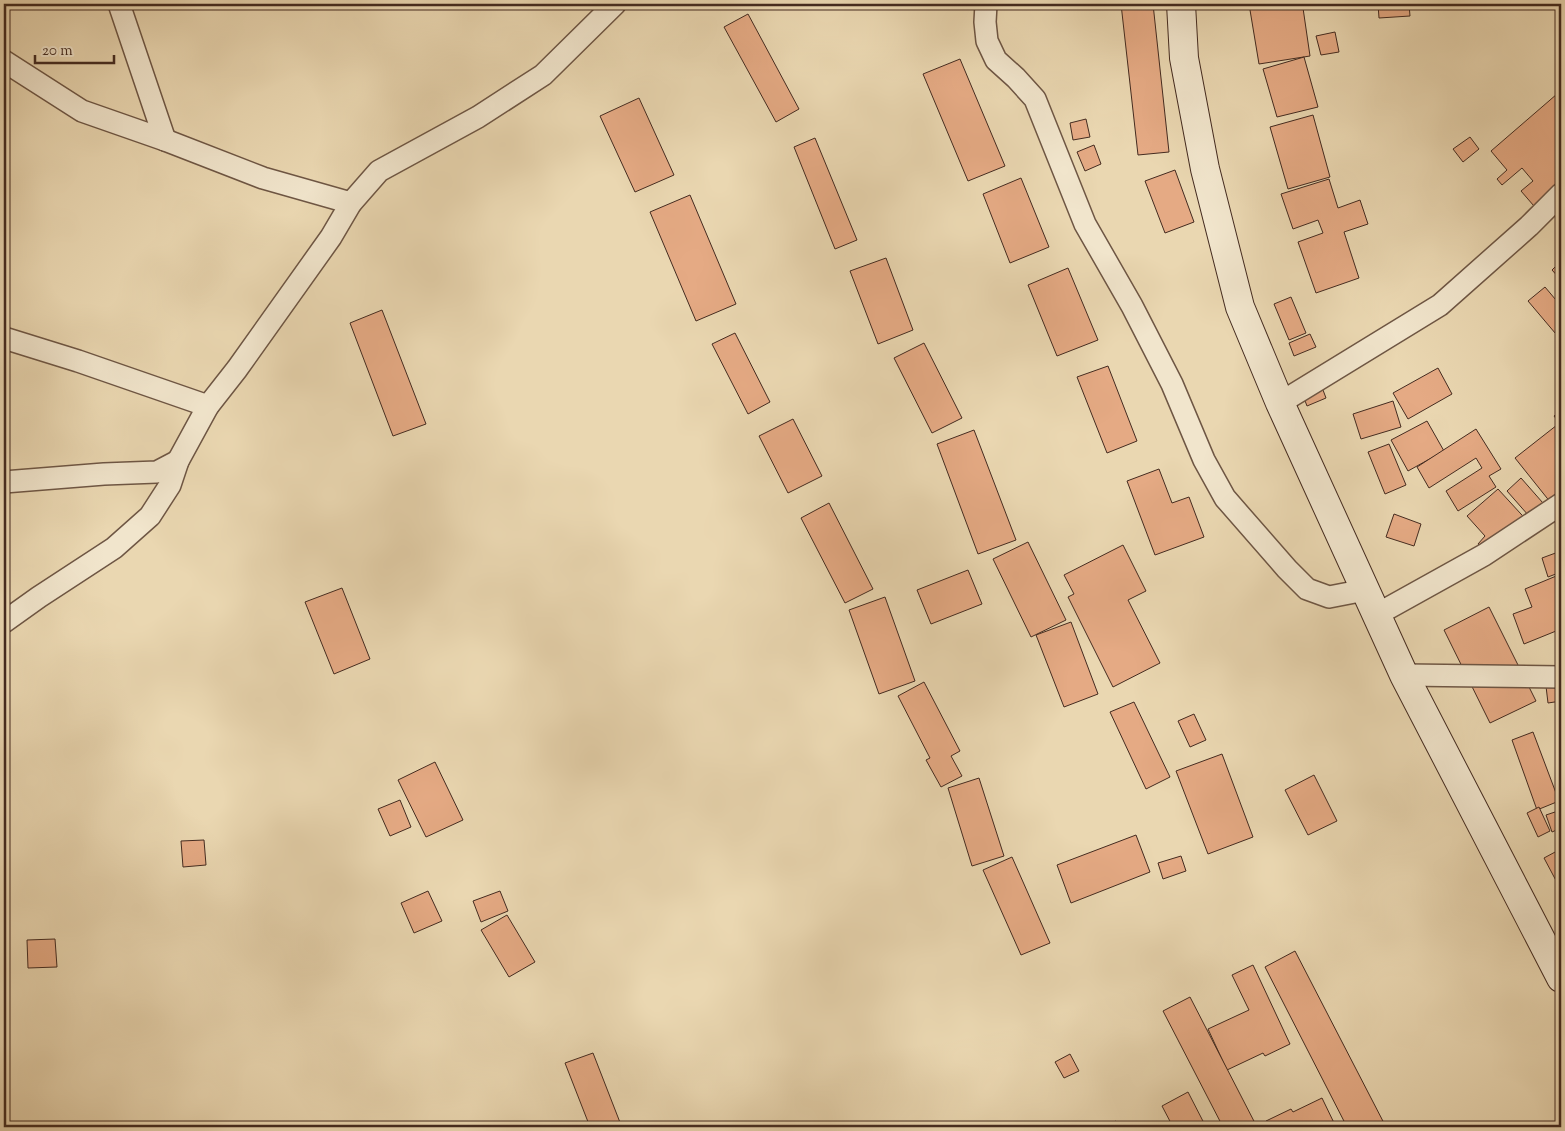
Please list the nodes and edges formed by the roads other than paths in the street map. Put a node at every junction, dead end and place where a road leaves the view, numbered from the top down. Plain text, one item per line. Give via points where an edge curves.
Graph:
1 (119, 4) edge
2 (615, 4) edge
3 (986, 4) edge
4 (1180, 4) edge
5 (4, 61) edge
6 (166, 140) junction
7 (1561, 194) edge
8 (351, 203) junction
9 (4, 338) edge
10 (1280, 403) junction
11 (208, 406) junction
12 (178, 461) junction
13 (4, 482) edge
14 (1561, 504) edge
15 (1365, 590) junction
16 (1376, 615) junction
17 (4, 622) edge
18 (1404, 675) junction
19 (1561, 677) edge
20 (1561, 978) edge

1 - 6 street
2 - 8 street via 543,75 478,117 379,171
3 - 15 street via 987,42 996,60 1035,99 1085,224 1172,384 1204,460 1225,498 1307,590 1329,597
4 - 10 main road via 1184,58 1217,217 1240,307
5 - 6 street via 82,110
6 - 8 street via 263,178
7 - 10 street via 1440,305
8 - 11 street via 326,245
9 - 11 street
10 - 15 main road
11 - 12 street
12 - 13 street via 157,472
12 - 17 street via 170,485 150,516 114,548
14 - 16 street via 1484,555
15 - 16 main road
16 - 18 main road
18 - 19 street
18 - 20 main road

